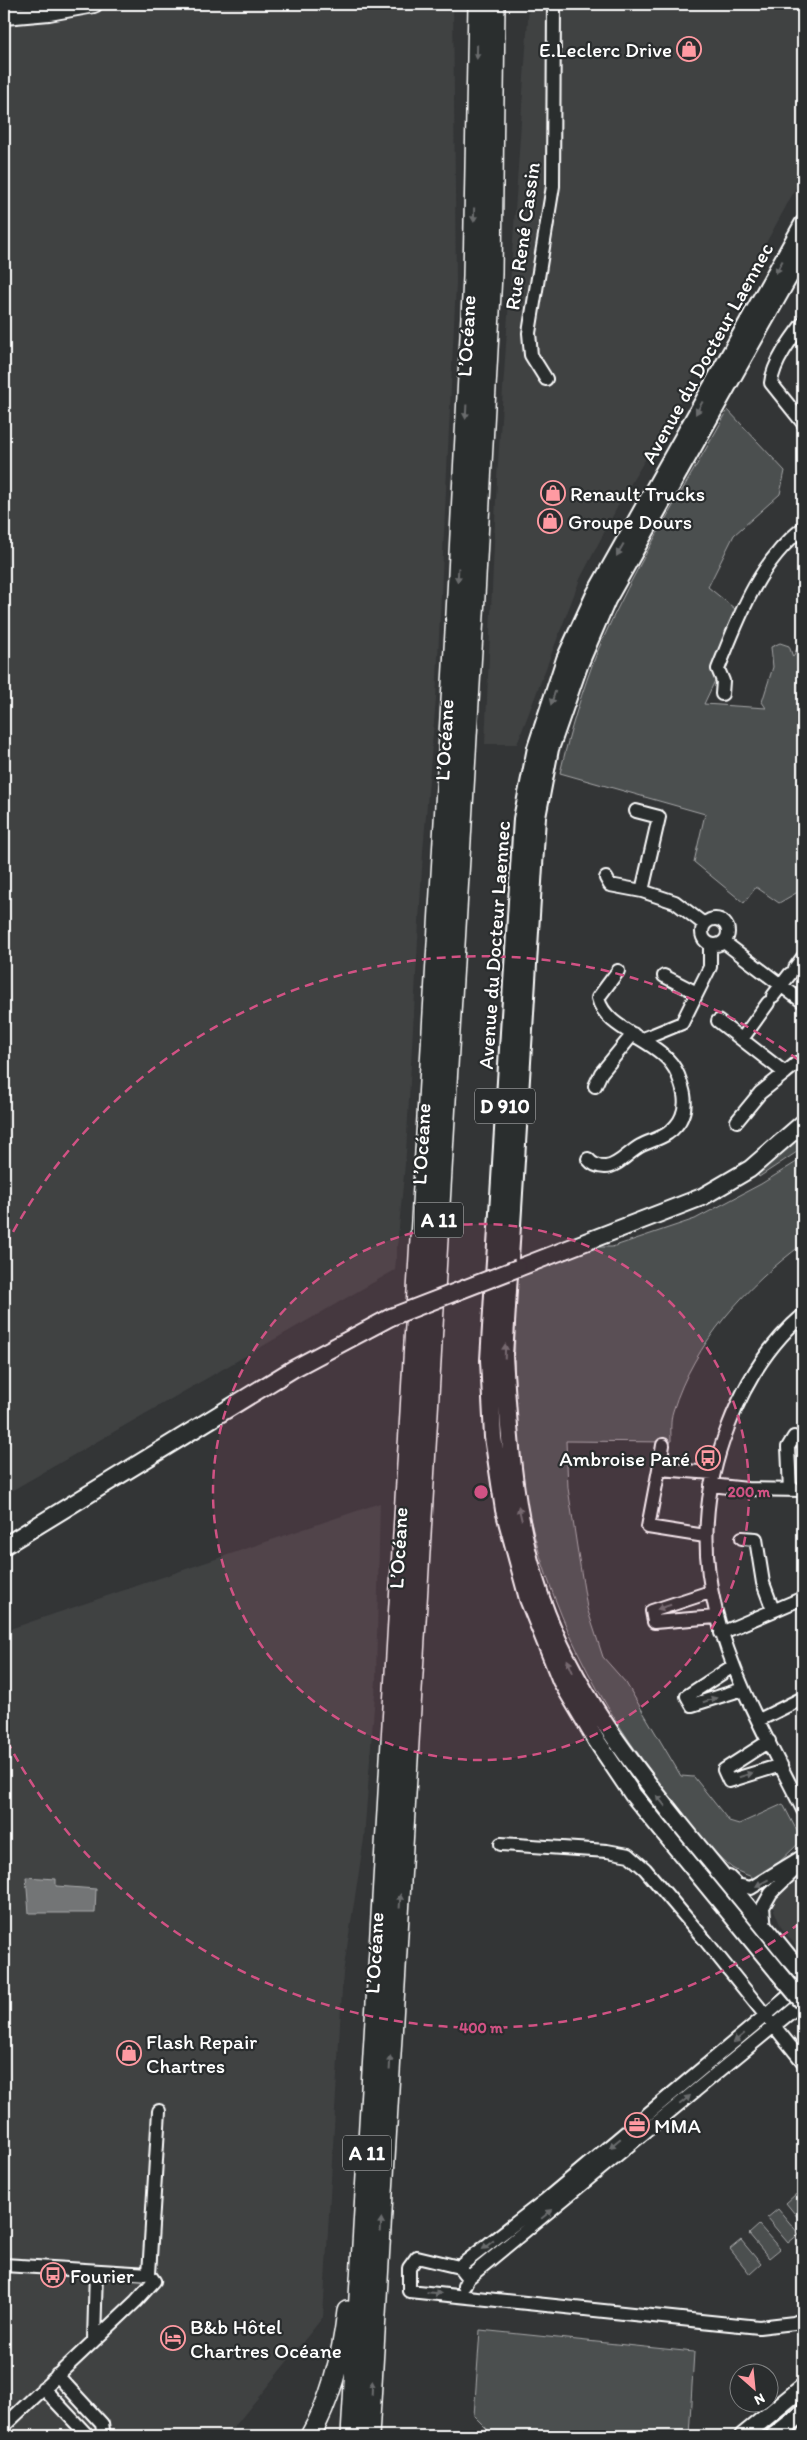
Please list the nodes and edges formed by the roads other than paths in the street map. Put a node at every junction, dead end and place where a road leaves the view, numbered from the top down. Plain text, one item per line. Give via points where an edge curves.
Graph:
1 (94, 4) edge
2 (478, 4) edge
3 (495, 4) edge
4 (554, 4) edge
5 (4, 16) edge
6 (803, 224) edge
7 (803, 252) edge
8 (803, 323) edge
9 (546, 379) dead end
10 (803, 421) edge
11 (803, 528) edge
12 (722, 694) dead end
13 (636, 811) dead end
14 (606, 878) dead end
15 (642, 891) junction
16 (704, 924) junction
17 (724, 942) junction
18 (710, 945) junction
19 (803, 957) edge
20 (618, 971) dead end
21 (664, 976) dead end
22 (782, 986) junction
23 (697, 993) junction
24 (803, 1002) edge
25 (718, 1020) dead end
26 (638, 1037) junction
27 (742, 1039) junction
28 (803, 1067) edge
29 (785, 1073) junction
30 (595, 1086) dead end
31 (737, 1121) dead end
32 (803, 1123) edge
33 (588, 1159) dead end
34 (803, 1315) edge
35 (803, 1442) edge
36 (663, 1445) dead end
37 (659, 1469) junction
38 (712, 1479) junction
39 (790, 1490) junction
40 (803, 1490) edge
41 (705, 1536) junction
42 (742, 1538) dead end
43 (4, 1546) edge
44 (710, 1592) junction
45 (803, 1598) edge
46 (773, 1610) junction
47 (716, 1617) junction
48 (721, 1633) junction
49 (733, 1666) junction
50 (743, 1689) junction
51 (803, 1698) edge
52 (759, 1720) junction
53 (769, 1740) junction
54 (780, 1765) junction
55 (803, 1810) edge
56 (675, 1818) junction
57 (501, 1844) dead end
58 (803, 1856) edge
59 (803, 1862) edge
60 (765, 1929) junction
61 (803, 1975) edge
62 (803, 1984) edge
63 (803, 2002) edge
64 (771, 2020) junction
65 (803, 2062) edge
66 (159, 2111) dead end
67 (464, 2264) junction
68 (4, 2265) edge
69 (360, 2265) junction
70 (96, 2271) junction
71 (473, 2274) junction
72 (152, 2277) junction
73 (461, 2295) junction
74 (803, 2319) edge
75 (94, 2340) junction
76 (57, 2375) junction
77 (803, 2378) edge
78 (803, 2387) edge
79 (43, 2388) junction
80 (803, 2413) edge
81 (4, 2426) edge
82 (756, 2426) junction
83 (88, 2436) edge
84 (100, 2436) edge
85 (310, 2436) edge
86 (351, 2436) edge
87 (369, 2436) edge
88 (743, 2436) edge
89 (774, 2436) edge

1 - 5 main road
2 -> 69 highway, L’Océane / A 11 via 473,277 456,614
87 -> 3 highway, L’Océane / A 11 via 492,274
4 - 9 street, Rue René Cassin via 553,186 529,334 531,355
6 -> 63 main road, Avenue du Docteur Laennec / D 910, bridge via 594,594 566,660 536,748 522,819 489,1360 494,1437 504,1510 528,1599 561,1680 633,1795
56 -> 7 main road, Avenue du Docteur Laennec / D 910 via 609,1733 574,1674 541,1598 518,1506 508,1432 504,1356 537,817 550,749 580,663 607,600
8 - 10 street via 772,374 771,383
11 - 12 street via 777,551 754,585 718,668 723,681
13 - 15 street via 659,817
14 - 15 street via 610,885
15 - 16 street via 674,902
16 - 17 street via 712,919 725,923 728,931
16 - 18 street via 703,938
17 - 18 street
17 - 22 street
18 - 23 street via 710,967
19 - 22 street
20 - 26 street via 598,998 600,1007
21 - 23 street
22 - 24 street
22 - 27 street
23 - 26 street via 682,1023
25 - 27 street
26 - 30 street via 601,1073
26 - 33 street via 671,1063 686,1101 683,1115 668,1133 641,1145 617,1163 605,1167
27 - 29 street
28 - 29 street via 797,1063
29 - 31 street via 760,1093
32 - 43 main road, bridge via 750,1169 702,1197 391,1317 293,1369
34 - 38 street via 770,1351 748,1384 731,1418
35 - 39 street via 794,1437 788,1447
36 - 37 street
37 - 38 street
37 - 41 street via 648,1527
38 - 39 street via 747,1489
38 - 41 street
39 - 40 street
41 - 44 street
42 - 46 street via 756,1539 763,1583
44 - 47 street
44 -> 47 street via 652,1611 654,1622
45 - 46 street
46 - 48 street
47 - 48 street
48 - 49 street
49 - 50 street
49 -> 50 street via 687,1696 692,1705
50 - 52 street
51 - 52 street
52 - 53 street
53 - 54 street
53 -> 54 street via 724,1770 729,1781
54 - 55 street
58 -> 56 street via 751,1888 737,1885
56 - 60 main road, Avenue du Docteur Laennec / D 910
57 - 64 street via 629,1855 663,1890
59 - 60 street via 771,1893 763,1907
60 - 61 main road, Avenue du Docteur Laennec / D 910
62 - 64 street
63 - 64 street
64 - 65 street
64 -> 67 street
71 -> 64 street
66 - 72 street
67 - 71 street
67 -> 73 street via 417,2257 409,2268 409,2291
68 - 70 street
69 - 85 highway via 348,2292 339,2362
69 - 86 highway, L’Océane / A 11
70 - 72 street
70 - 75 street
71 - 73 street
72 - 75 street
73 - 74 street via 759,2327
75 - 76 street
76 - 79 street
76 - 84 street via 102,2424
77 - 82 main road
78 - 82 main road
79 - 81 street
79 - 83 street
80 - 89 main road
82 - 88 main road

